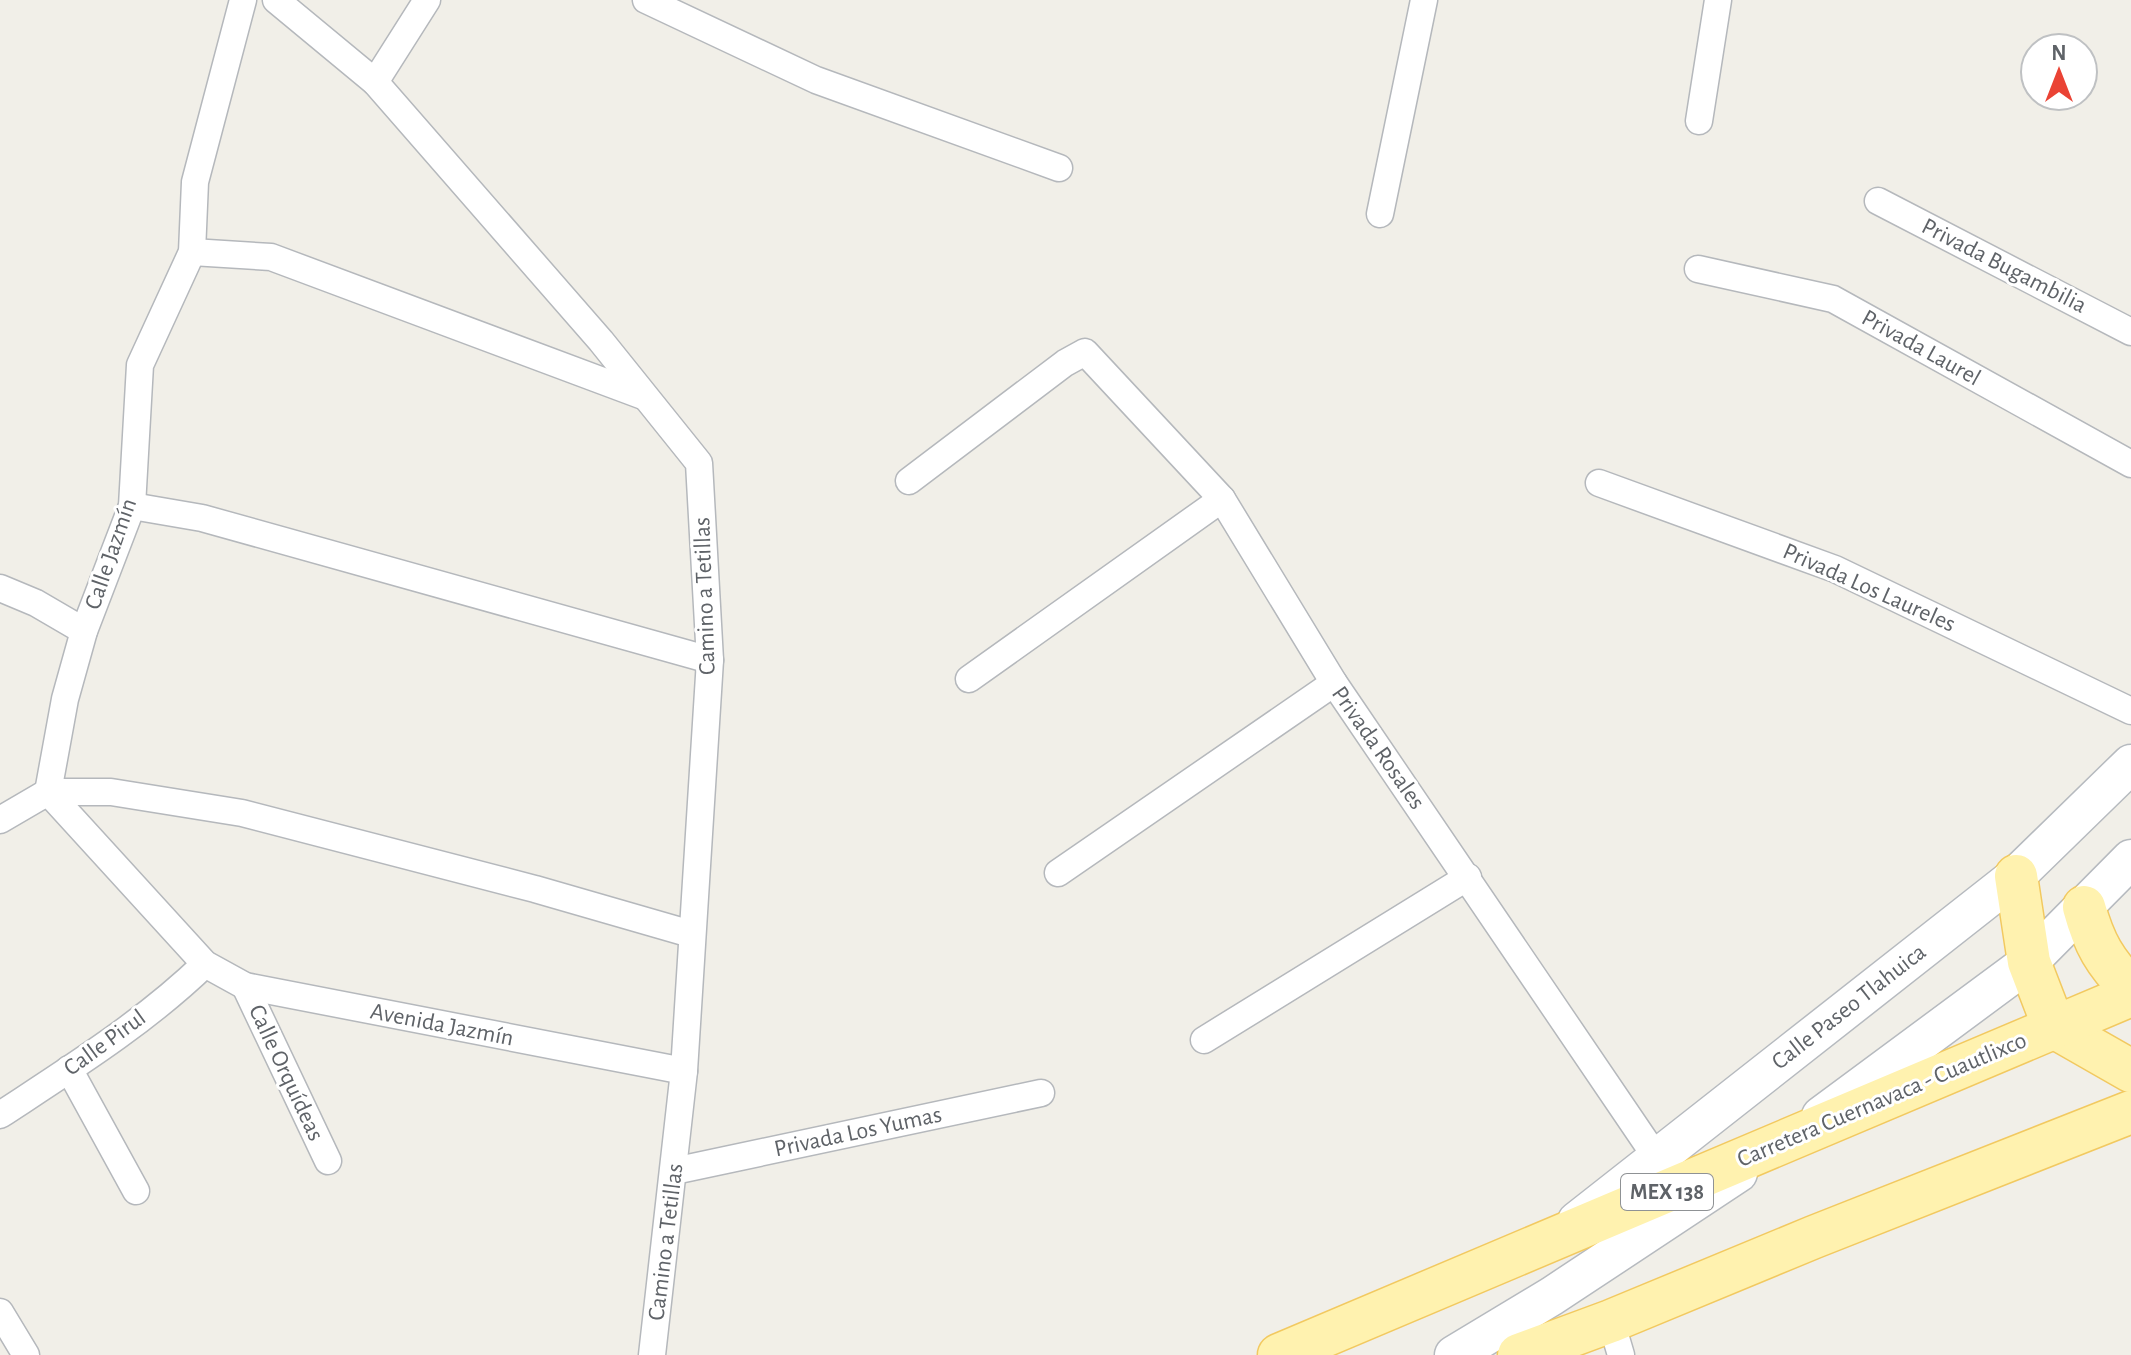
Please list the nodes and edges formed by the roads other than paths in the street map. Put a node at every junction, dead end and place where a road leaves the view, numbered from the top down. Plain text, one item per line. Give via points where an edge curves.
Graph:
1 (243, 0) edge
2 (276, 0) edge
3 (427, 0) edge
4 (646, 0) edge
5 (1424, 0) edge
6 (1718, 0) edge
7 (375, 82) junction
8 (1699, 121) dead end
9 (1059, 168) dead end
10 (1878, 201) dead end
11 (1380, 214) dead end
12 (192, 252) junction
13 (1698, 269) dead end
14 (2131, 332) edge
15 (646, 397) junction
16 (2131, 464) edge
17 (909, 481) dead end
18 (1599, 483) dead end
19 (1222, 499) junction
20 (132, 506) junction
21 (0, 588) edge
22 (84, 631) junction
23 (710, 660) junction
24 (969, 679) dead end
25 (1334, 683) junction
26 (2131, 711) edge
27 (2131, 764) edge
28 (48, 792) junction
29 (0, 820) edge
30 (2131, 859) edge
31 (1058, 873) dead end
32 (2016, 876) junction
33 (1468, 877) junction
34 (2084, 907) junction
35 (691, 934) junction
36 (2029, 962) junction
37 (205, 964) junction
38 (245, 986) junction
39 (2131, 992) edge
40 (2054, 1027) junction
41 (1204, 1040) dead end
42 (69, 1069) junction
43 (684, 1071) junction
44 (2131, 1071) edge
45 (1041, 1093) dead end
46 (2131, 1112) edge
47 (0, 1115) edge
48 (1785, 1142) junction
49 (1656, 1157) junction
50 (328, 1161) dead end
51 (674, 1171) junction
52 (136, 1191) dead end
53 (1556, 1238) junction
54 (0, 1312) edge
55 (1616, 1338) edge
56 (26, 1355) edge
57 (652, 1355) edge
58 (1279, 1355) edge
59 (1454, 1355) edge
60 (1519, 1355) edge

1 - 12 street, Calle Jazmín via 195,182
2 - 7 street, Camino a Tetillas
3 - 7 street
4 - 9 street via 816,80
5 - 11 street
6 - 8 street
7 - 15 street, Camino a Tetillas
10 - 14 street, Privada Bugambilia
12 - 15 street via 271,257
12 - 20 street, Calle Jazmín via 140,365
13 - 16 street, Privada Laurel via 1833,299
15 - 23 street, Camino a Tetillas via 699,463
17 - 19 street, Privada Rosales via 1085,352
18 - 26 street, Privada Los Laureles via 1835,569
19 - 24 street
19 - 25 street, Privada Rosales
20 - 22 street, Calle Jazmín
20 - 23 street via 202,518
21 - 22 street
22 - 28 street, Calle Jazmín
23 - 35 street, Camino a Tetillas
25 - 31 street
25 - 33 street, Privada Rosales
27 - 32 main road, Calle Paseo Tlahuica
28 - 29 street
28 - 35 street via 111,792 242,813
28 - 37 street
30 - 34 main road
32 - 36 main road
32 - 49 main road, Calle Paseo Tlahuica
33 - 41 street
33 - 49 street, Privada Rosales
34 - 36 main road
34 - 39 main road via 2107,964
35 - 43 street, Camino a Tetillas
36 - 40 main road
36 - 48 main road
37 - 38 street, Avenida Jazmín
37 - 42 street, Calle Pirul
38 - 43 street, Avenida Jazmín
38 - 50 street, Calle Orquídeas
39 - 40 main road, Carretera Cuernavaca - Cuautlixco / MEX 138
40 - 44 main road
40 - 48 main road, Carretera Cuernavaca - Cuautlixco / MEX 138
42 - 47 street, Calle Pirul
42 - 52 street
43 - 51 street, Camino a Tetillas
45 - 51 street, Privada Los Yumas
46 - 55 main road via 1829,1231
48 - 53 main road, Carretera Cuernavaca - Cuautlixco / MEX 138
48 - 59 main road
49 - 53 main road, Calle Paseo Tlahuica
51 - 57 street, Camino a Tetillas
53 - 58 main road, Carretera Cuernavaca - Cuautlixco / MEX 138
54 - 56 street
55 - 60 main road

